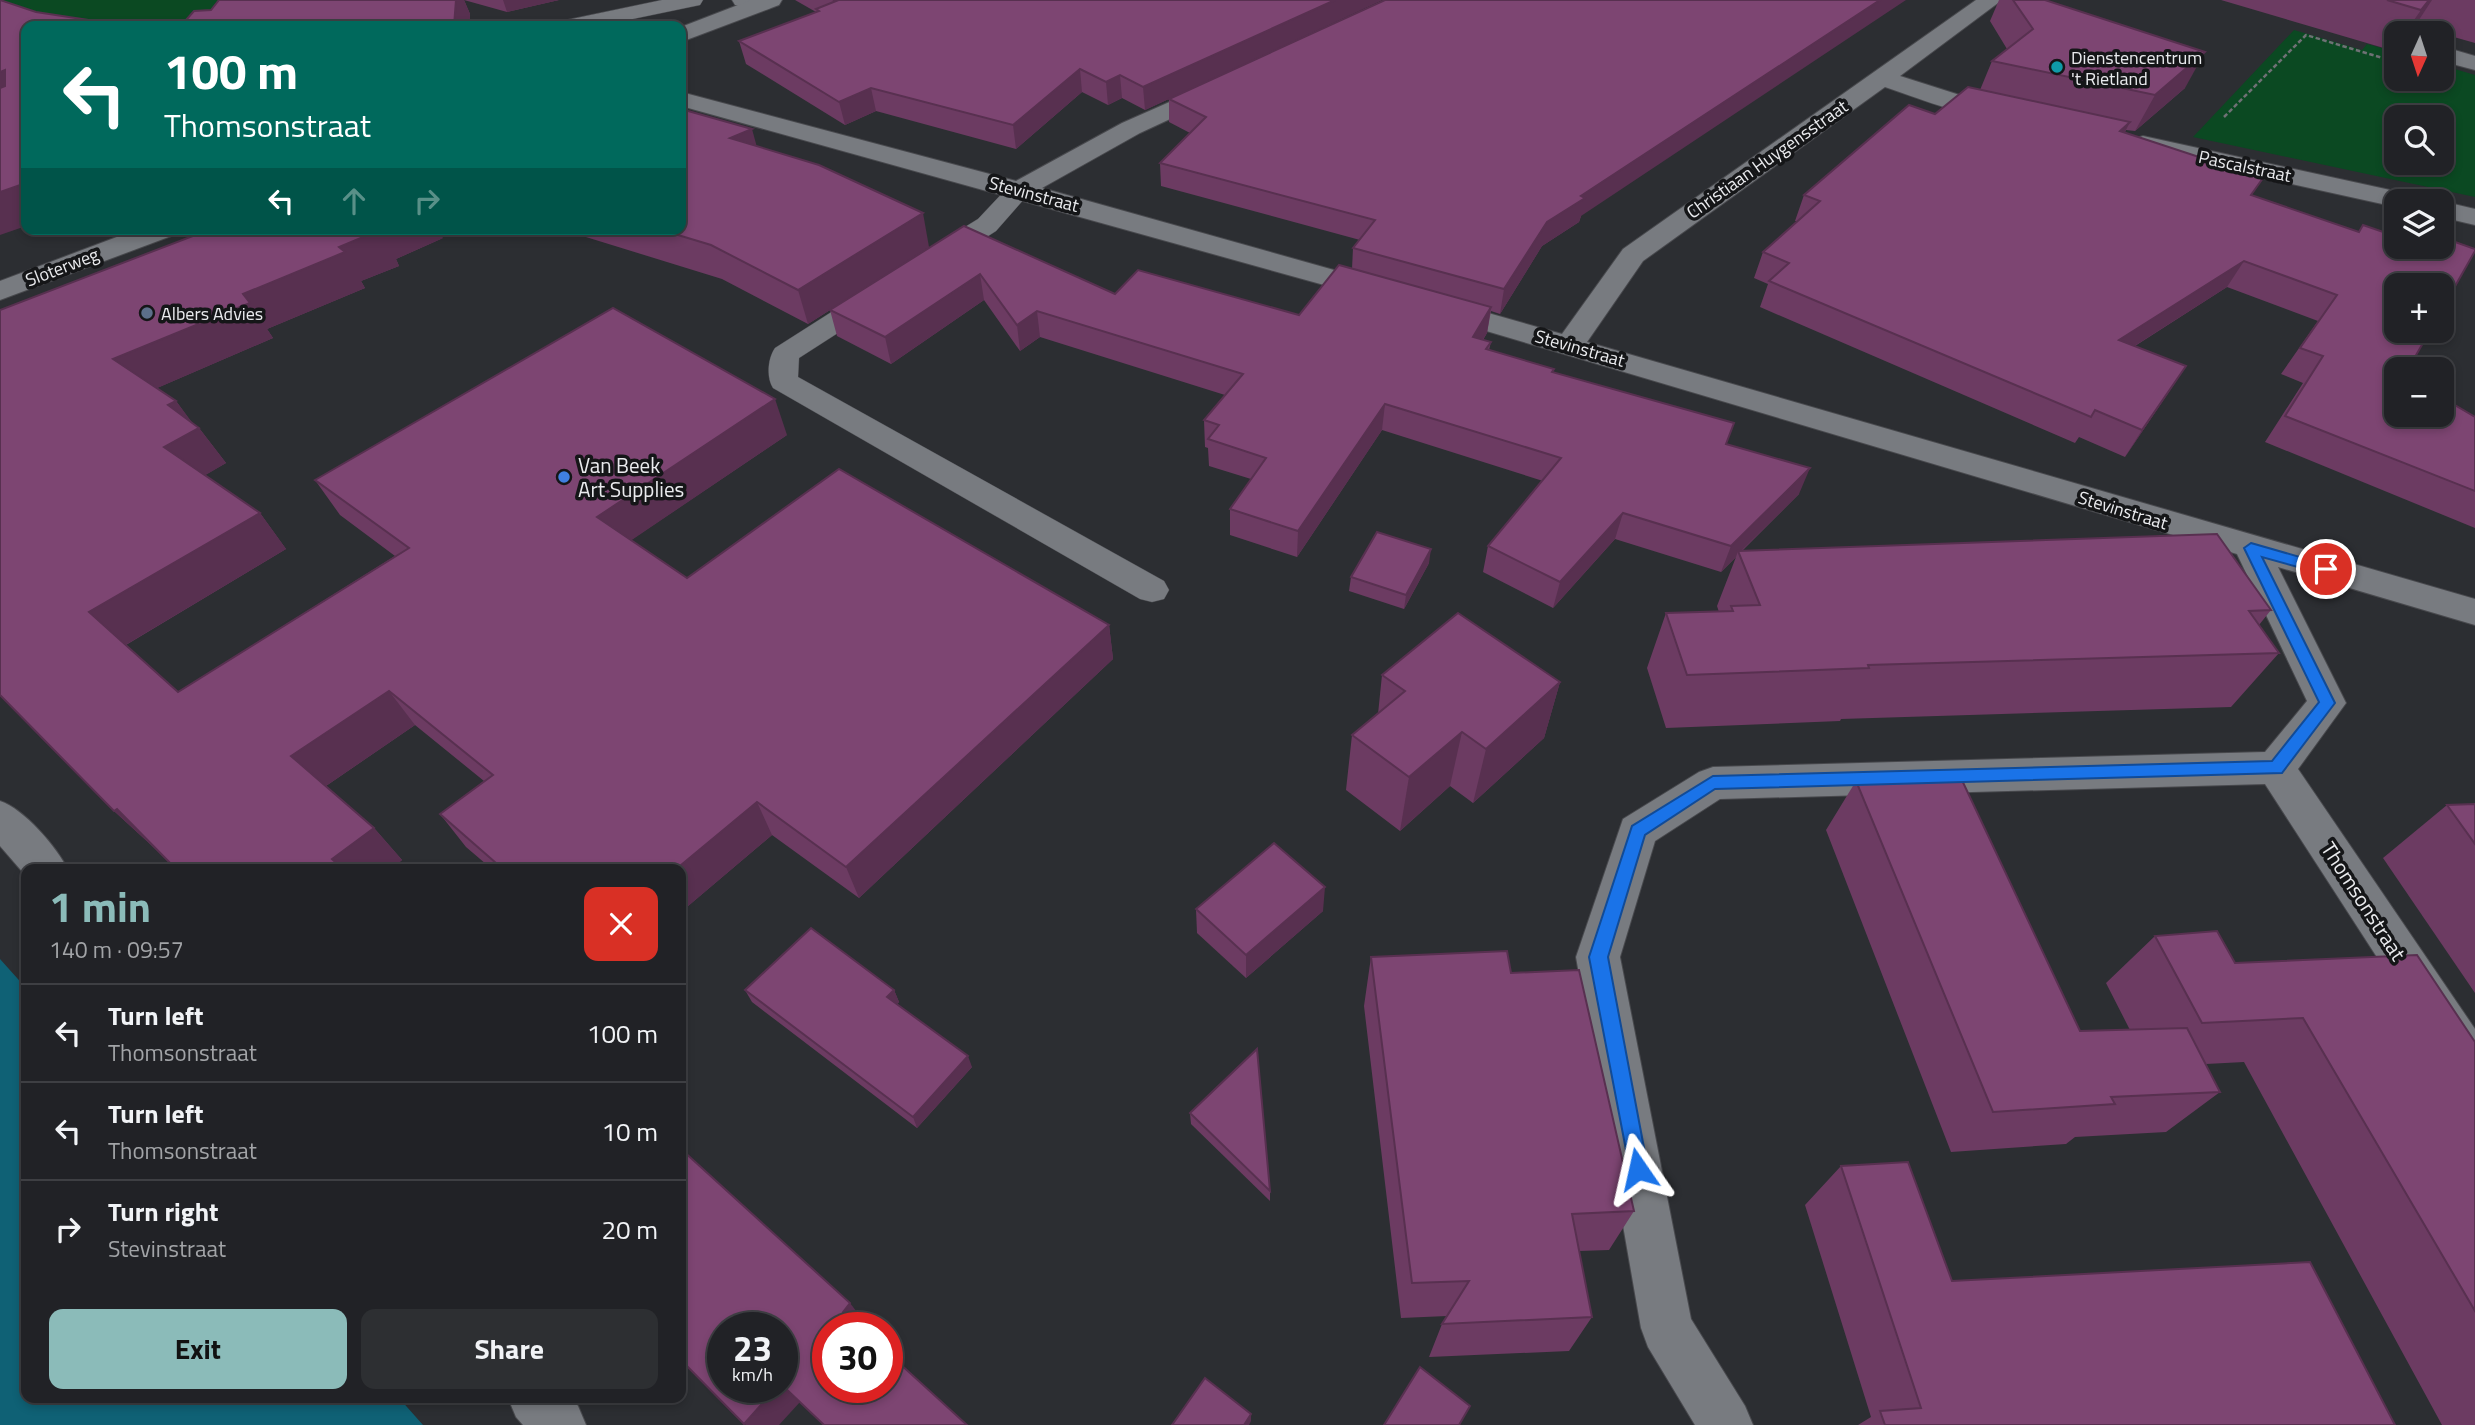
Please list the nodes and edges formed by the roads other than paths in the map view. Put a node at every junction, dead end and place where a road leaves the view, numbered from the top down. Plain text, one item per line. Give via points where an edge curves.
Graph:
1 (692, 0) edge
2 (1992, 0) edge
3 (758, 1) edge
4 (593, 21) edge
5 (686, 33) edge
6 (2454, 57) edge
7 (2475, 63) edge
8 (1244, 76) edge
9 (1883, 78) junction
10 (686, 100) edge
11 (2025, 118) edge
12 (2118, 138) edge
13 (1019, 190) junction
14 (2384, 197) edge
15 (2454, 212) edge
16 (2475, 217) edge
17 (148, 235) edge
18 (0, 290) edge
19 (1570, 345) junction
20 (2251, 548) junction
21 (1152, 590) dead end
22 (2475, 612) edge
23 (2276, 768) junction
24 (0, 818) edge
25 (42, 864) edge
26 (2475, 1069) edge
27 (539, 1403) edge
28 (559, 1425) edge
29 (1726, 1425) edge

1 - 4 lane
2 - 9 street, Christiaan Huygensstraat
3 - 5 street
6 - 7 street
8 - 13 street via 1131,128
9 - 11 street
9 - 19 street, Christiaan Huygensstraat via 1633,255
10 - 13 street, Stevinstraat
12 - 14 street, Pascalstraat
13 - 19 street, Stevinstraat
13 - 21 lane via 987,225 785,354 783,381
15 - 16 street
17 - 18 street, Sloterweg
19 - 20 street, Stevinstraat
20 - 22 street, Stevinstraat
20 - 23 street via 2327,703
23 - 26 street, Thomsonstraat
23 - 29 street via 1713,783 1638,831 1598,957 1667,1328
24 - 25 street
27 - 28 street

